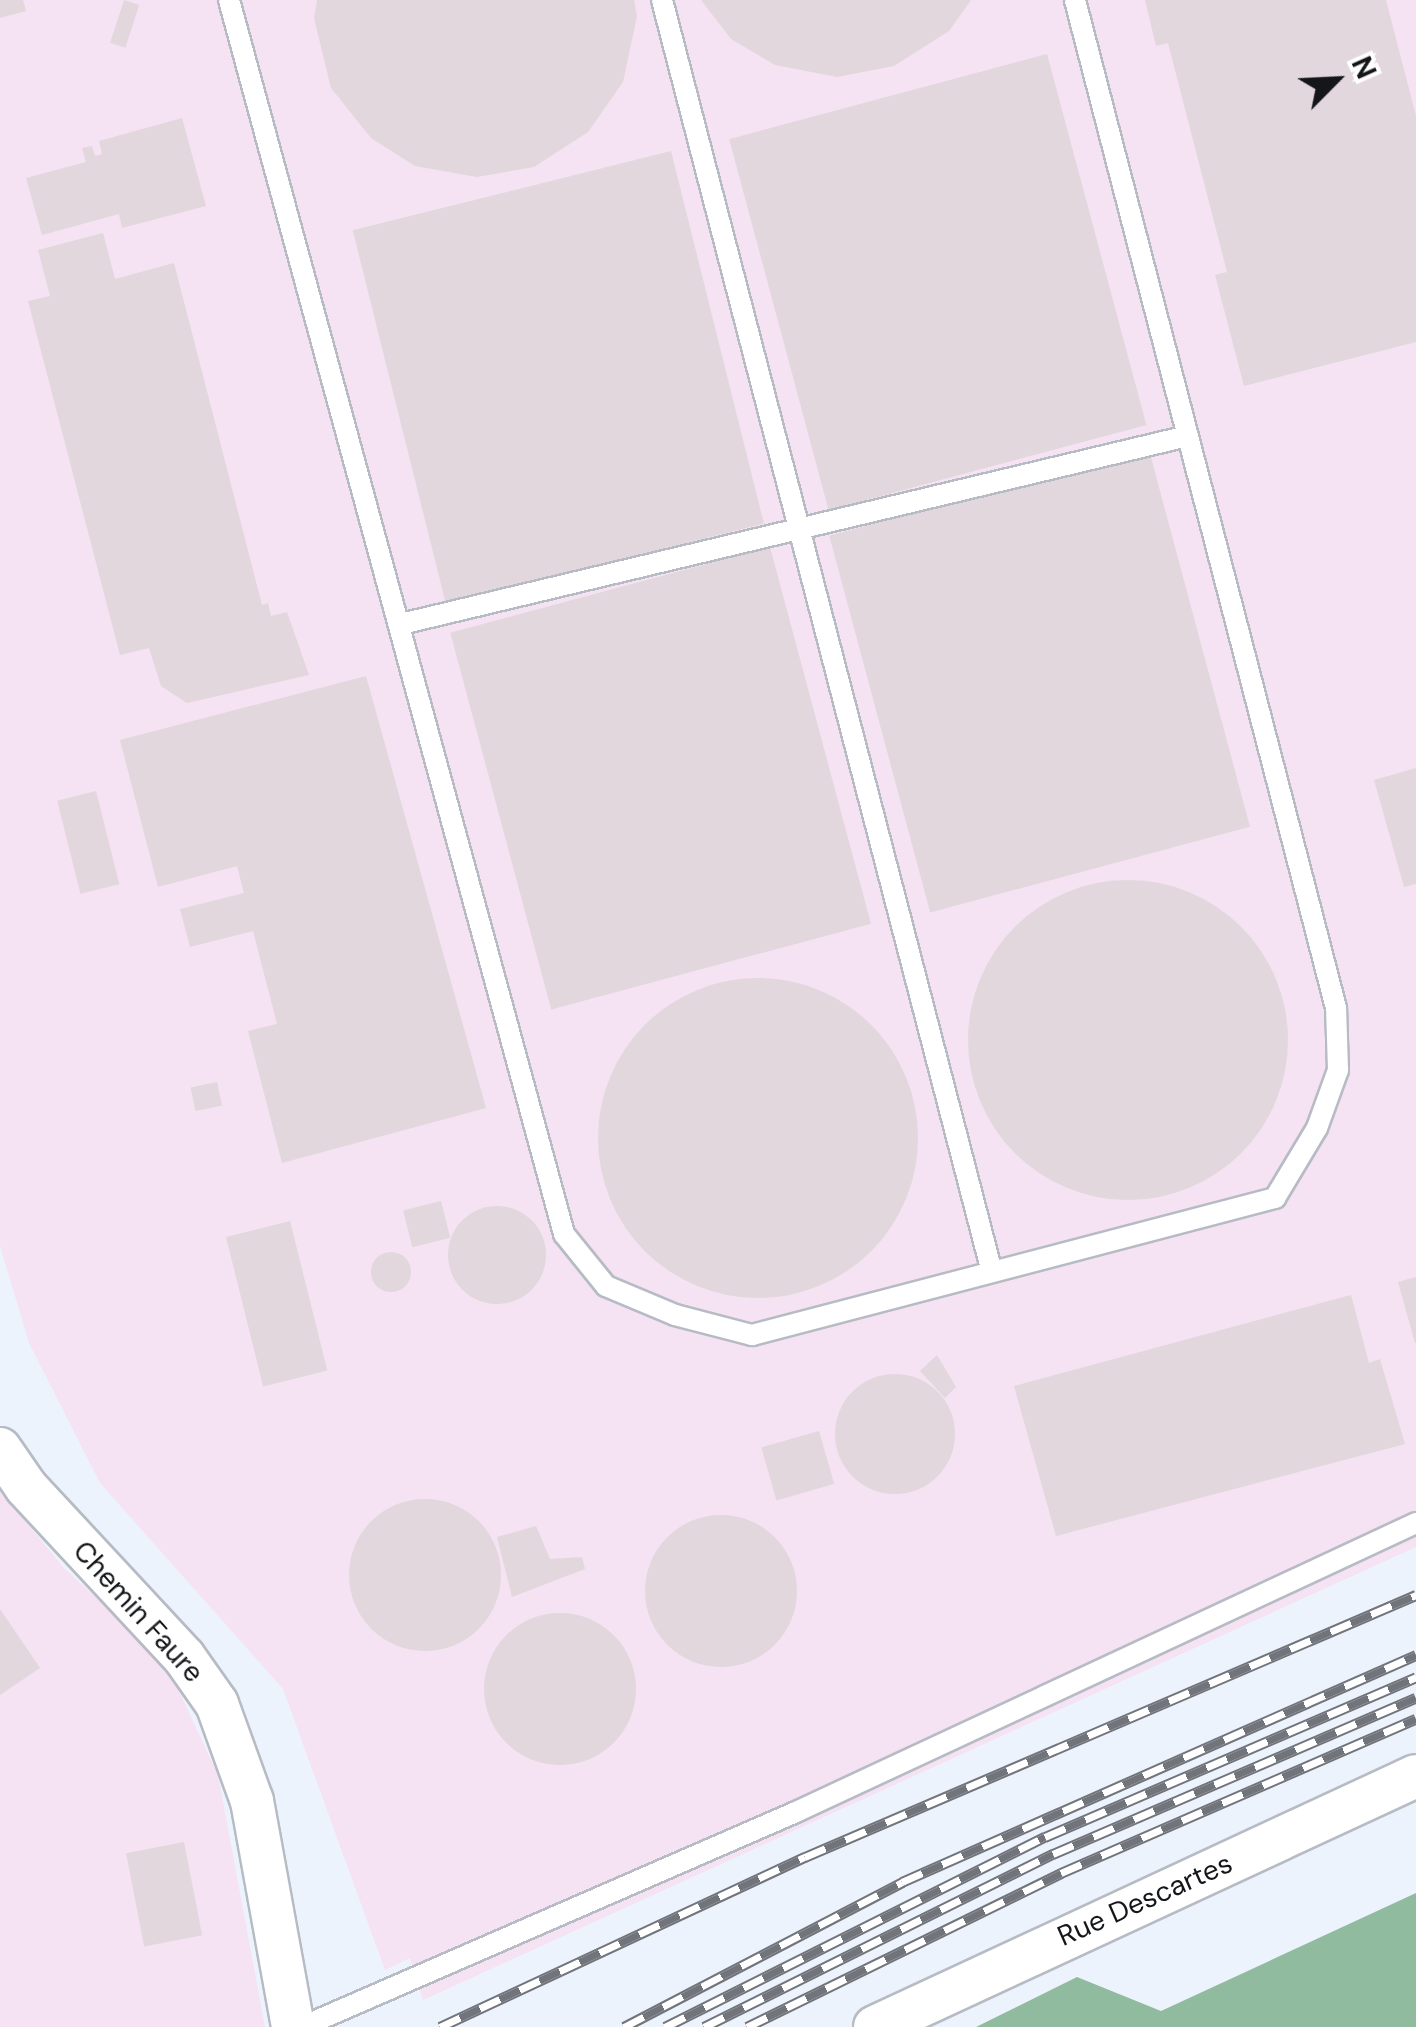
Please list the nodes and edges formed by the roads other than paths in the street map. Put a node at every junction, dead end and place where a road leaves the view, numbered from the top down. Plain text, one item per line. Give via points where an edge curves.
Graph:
1 (229, 0) edge
2 (662, 0) edge
3 (1075, 0) edge
4 (1188, 436) junction
5 (800, 529) junction
6 (401, 624) junction
7 (992, 1272) junction
8 (0, 1449) edge
9 (1416, 1523) edge
10 (1416, 1776) edge
11 (292, 2027) edge
12 (302, 2027) edge
13 (875, 2027) edge

1 - 6 lane
2 - 5 lane
3 - 4 lane
4 - 5 lane
4 - 7 lane via 1336,1008 1338,1070 1316,1128 1275,1198
5 - 6 lane
5 - 7 lane
6 - 7 lane via 564,1234 606,1286 675,1315 752,1335
8 - 11 street, Chemin Faure via 26,1487 184,1657 217,1704 252,1800
9 - 12 lane via 796,1812
10 - 13 street, Rue Descartes

